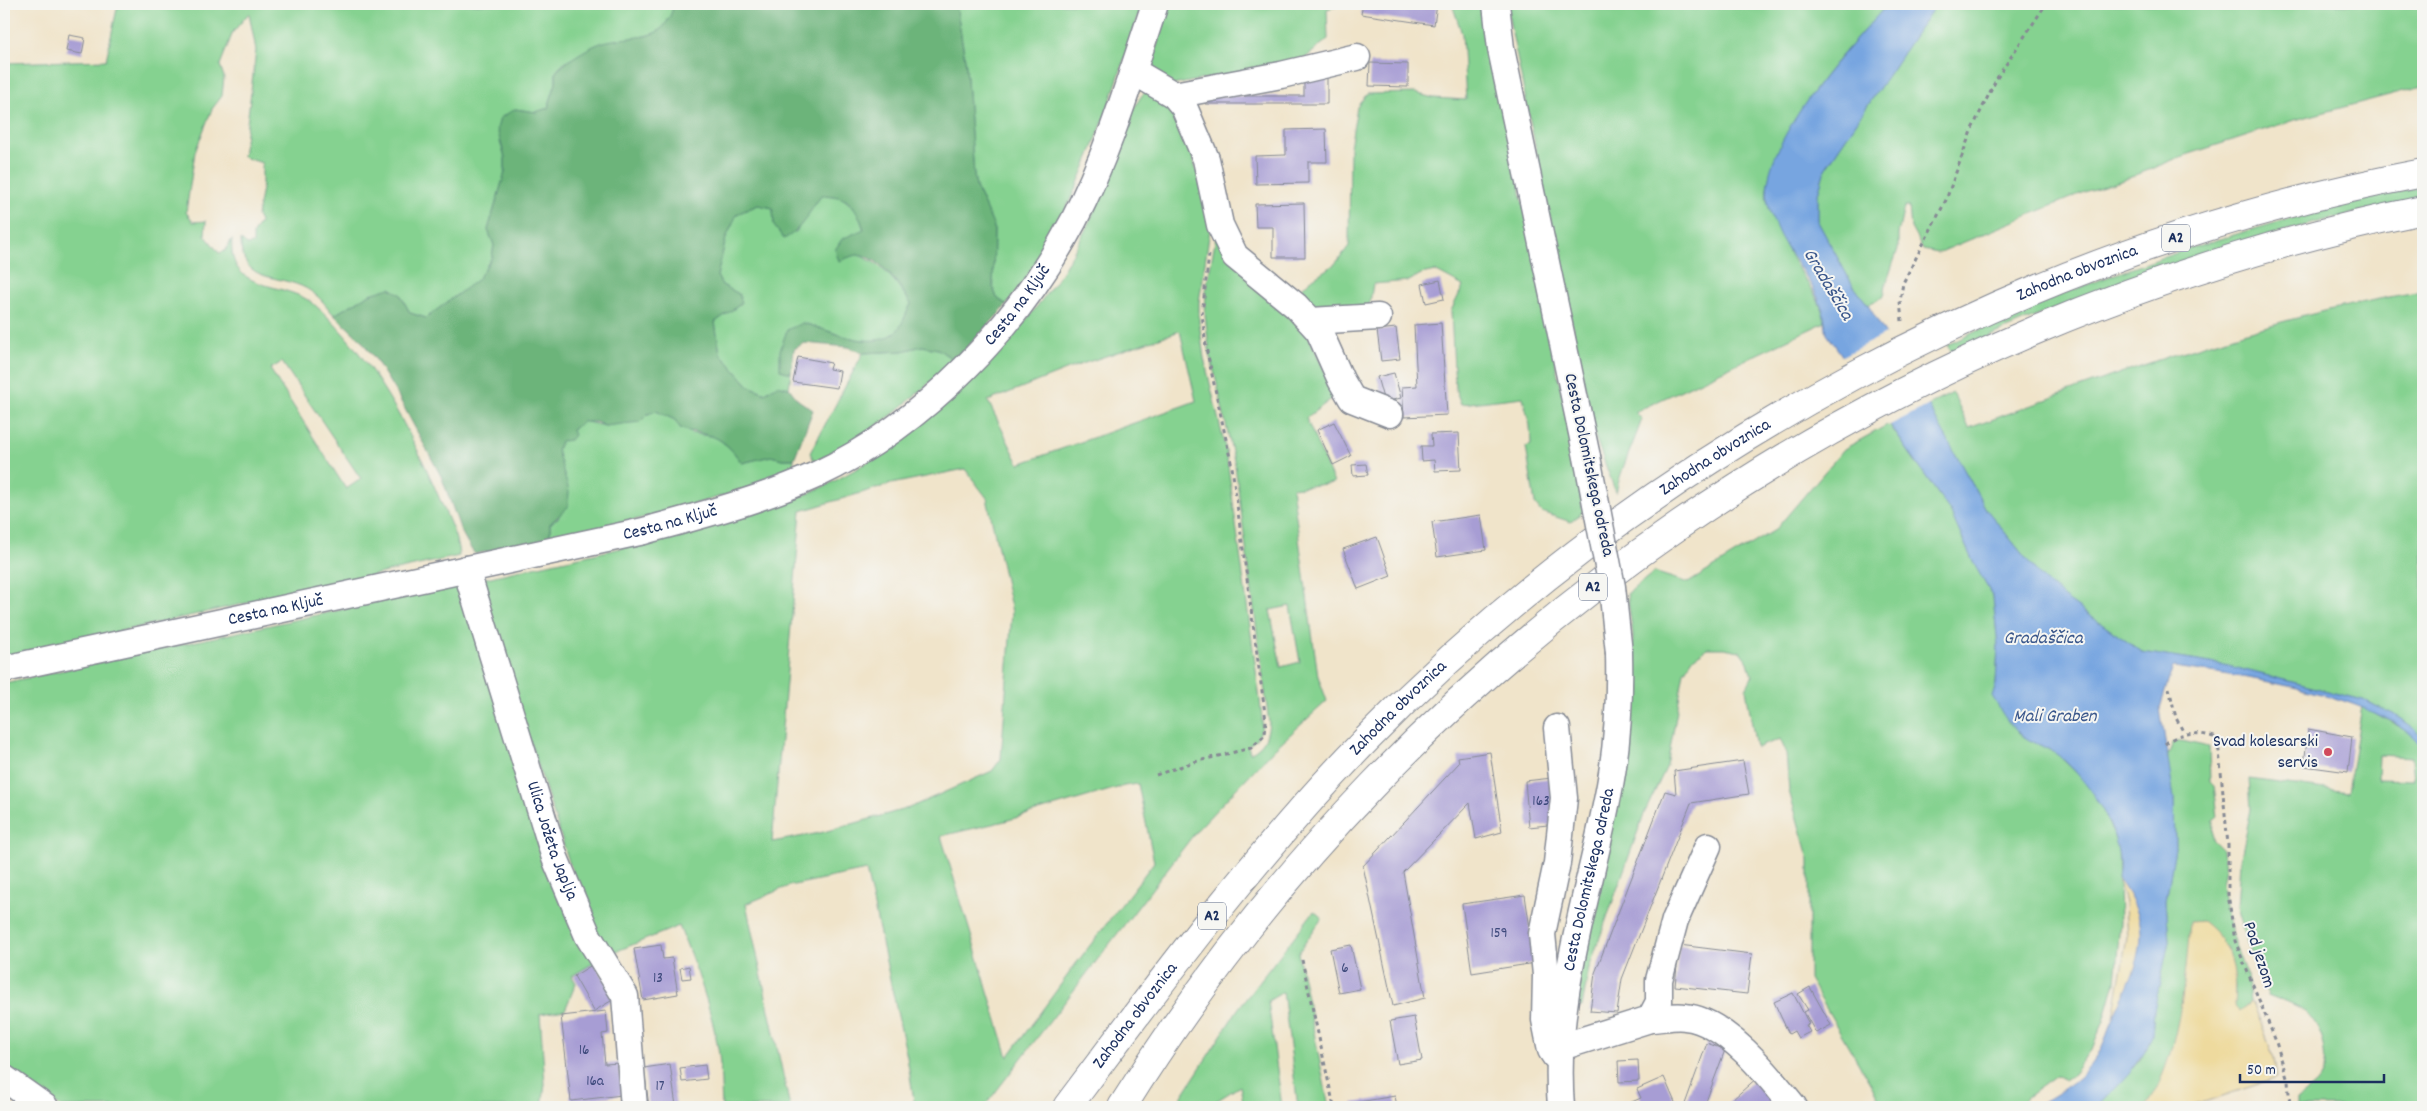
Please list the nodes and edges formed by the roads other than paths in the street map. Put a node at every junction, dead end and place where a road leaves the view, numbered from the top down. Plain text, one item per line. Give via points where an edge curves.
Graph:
1 (1155, 4) edge
2 (1496, 4) edge
3 (1356, 57) dead end
4 (1133, 71) junction
5 (1174, 95) junction
6 (2423, 173) edge
7 (2423, 210) edge
8 (1378, 317) dead end
9 (1311, 321) junction
10 (1390, 414) dead end
11 (466, 569) junction
12 (4, 669) edge
13 (1557, 728) dead end
14 (1708, 846) dead end
15 (1650, 1019) junction
16 (1561, 1056) junction
17 (4, 1078) edge
18 (45, 1107) edge
19 (634, 1107) edge
20 (1067, 1107) edge
21 (1122, 1107) edge
22 (1562, 1107) edge
23 (1794, 1107) edge

1 - 4 street, Cesta na Ključ
2 - 16 street, Cesta Dolomitskega odreda, bridge via 1501,49 1612,587 1620,653 1620,698 1614,760 1570,962
3 - 5 street
4 - 5 street
4 - 11 street, Cesta na Ključ via 1088,191 1042,275 980,354 891,430 816,475 745,502 644,530
5 - 9 street via 1184,106 1206,159 1219,218 1235,256
6 - 20 highway, Zahodna obvoznica / A2 via 2316,197 2180,237 2078,273 1939,333 1814,399 1674,484 1564,564 1485,630 1407,700 1335,772 1266,849
7 - 21 highway, Zahodna obvoznica / A2 via 2300,238 2198,268 2099,304 1958,364 1832,429 1696,513 1614,571 1530,638 1379,778 1276,893 1208,982
8 - 9 street
9 - 10 street via 1352,399
11 - 12 street, Cesta na Ključ
11 - 19 street, Ulica Jožeta Japlja via 558,866 588,936 625,996
13 - 16 street via 1564,798 1557,863 1542,934 1546,975 1545,1020 1551,1050
14 - 15 street via 1675,920 1660,980 1658,1002
15 - 16 street
15 - 23 street via 1686,1016 1719,1029 1770,1076
16 - 22 street, Cesta Dolomitskega odreda
17 - 18 street

